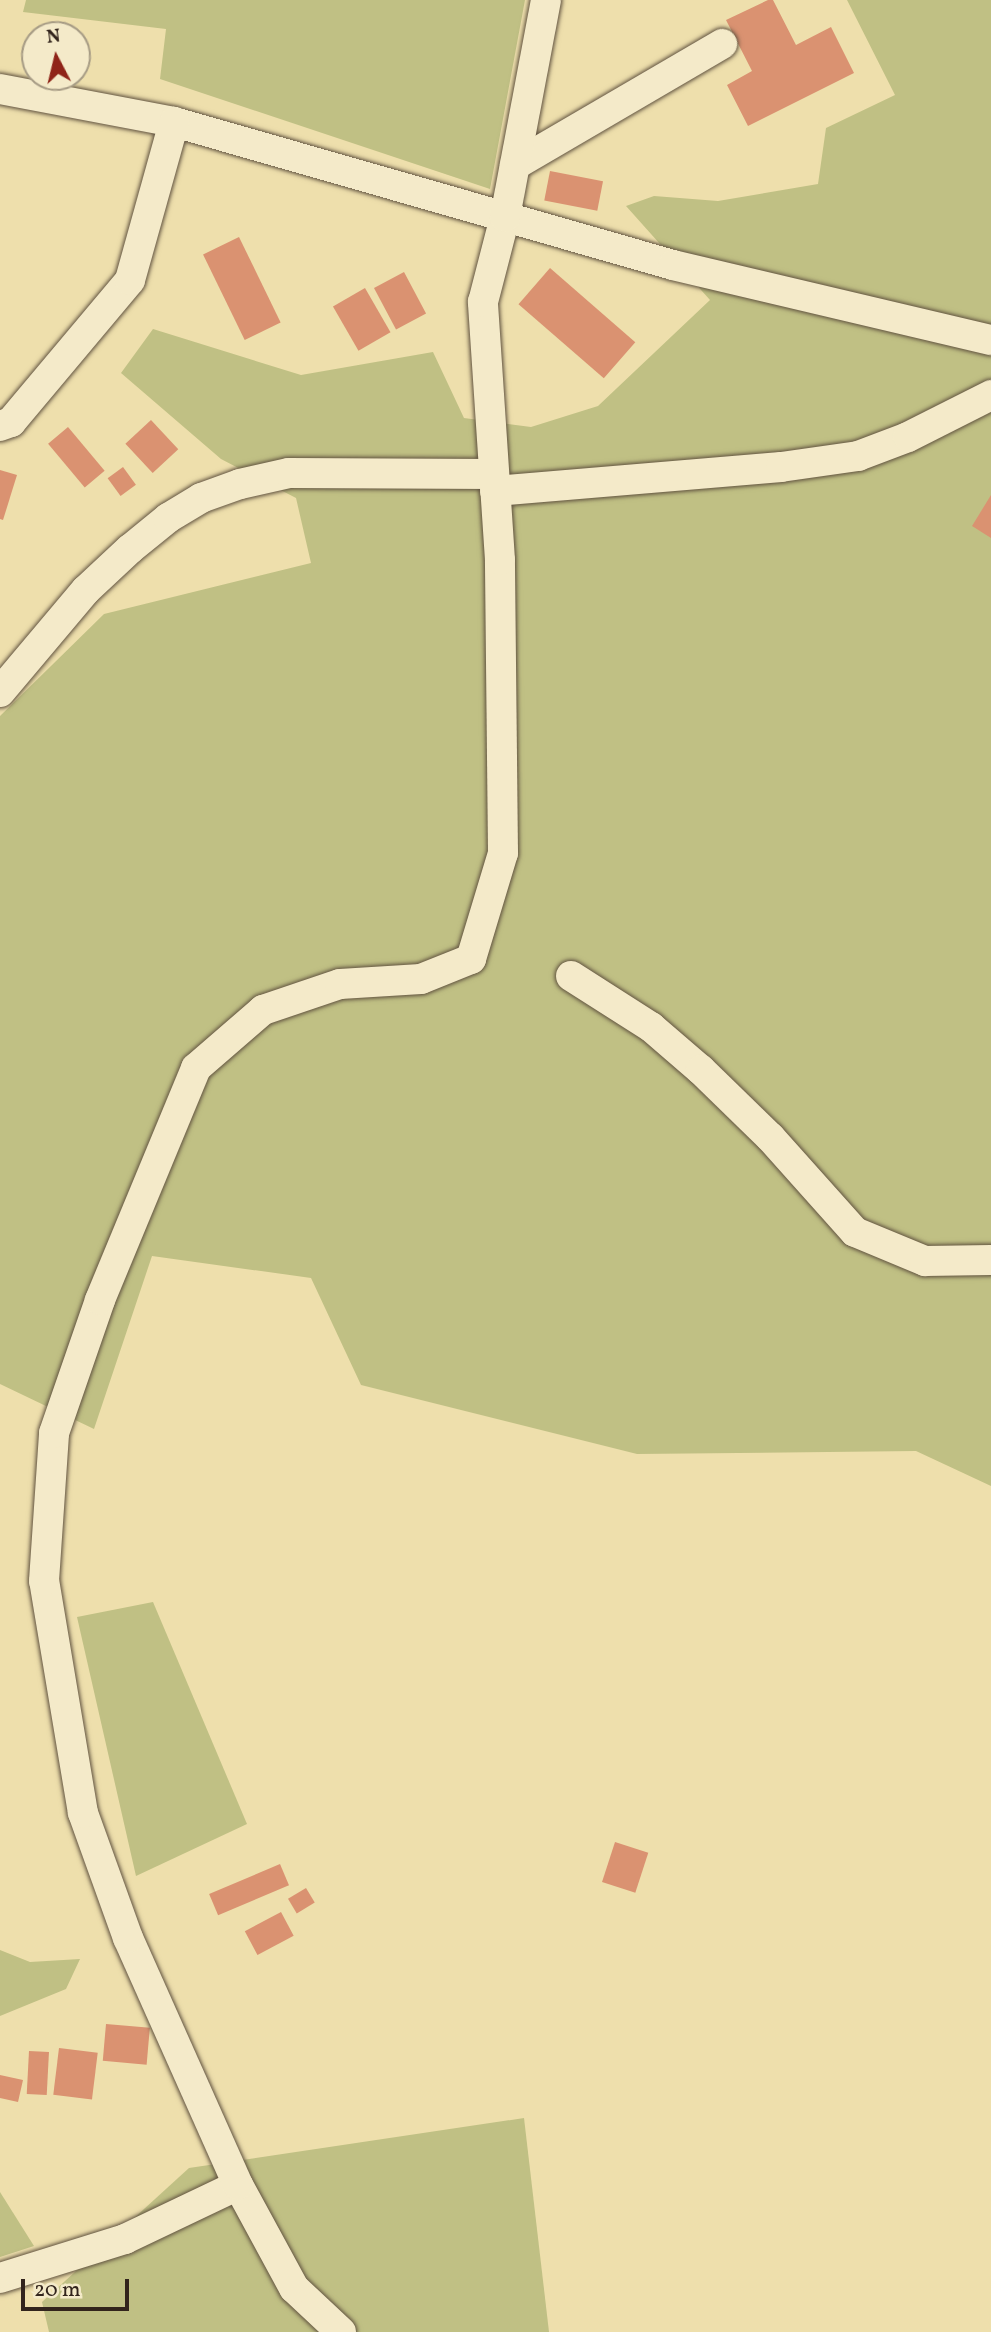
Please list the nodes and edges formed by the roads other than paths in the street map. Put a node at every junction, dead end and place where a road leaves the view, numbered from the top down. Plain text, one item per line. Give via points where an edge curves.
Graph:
1 (546, 0) edge
2 (722, 44) dead end
3 (0, 89) edge
4 (174, 122) junction
5 (515, 165) junction
6 (505, 217) junction
7 (991, 340) edge
8 (991, 395) edge
9 (0, 426) edge
10 (494, 483) junction
11 (0, 692) edge
12 (571, 976) dead end
13 (991, 1260) edge
14 (238, 2185) junction
15 (0, 2278) edge
16 (341, 2332) edge

1 - 5 street
2 - 5 street
3 - 4 street
4 - 6 street
4 - 9 street via 130,280 11,422
5 - 6 street
6 - 7 street via 673,265
6 - 10 street via 483,302
8 - 10 street via 908,437 858,456 781,467
10 - 11 street via 289,473 201,498 168,518 86,590
10 - 14 street via 500,560 503,853 471,959 421,979 341,984 263,1010 196,1068 100,1300 54,1433 44,1581 83,1813 128,1937
12 - 13 street via 651,1027 701,1070 771,1137 855,1232 925,1261
14 - 15 street via 125,2239
14 - 16 street via 294,2288

